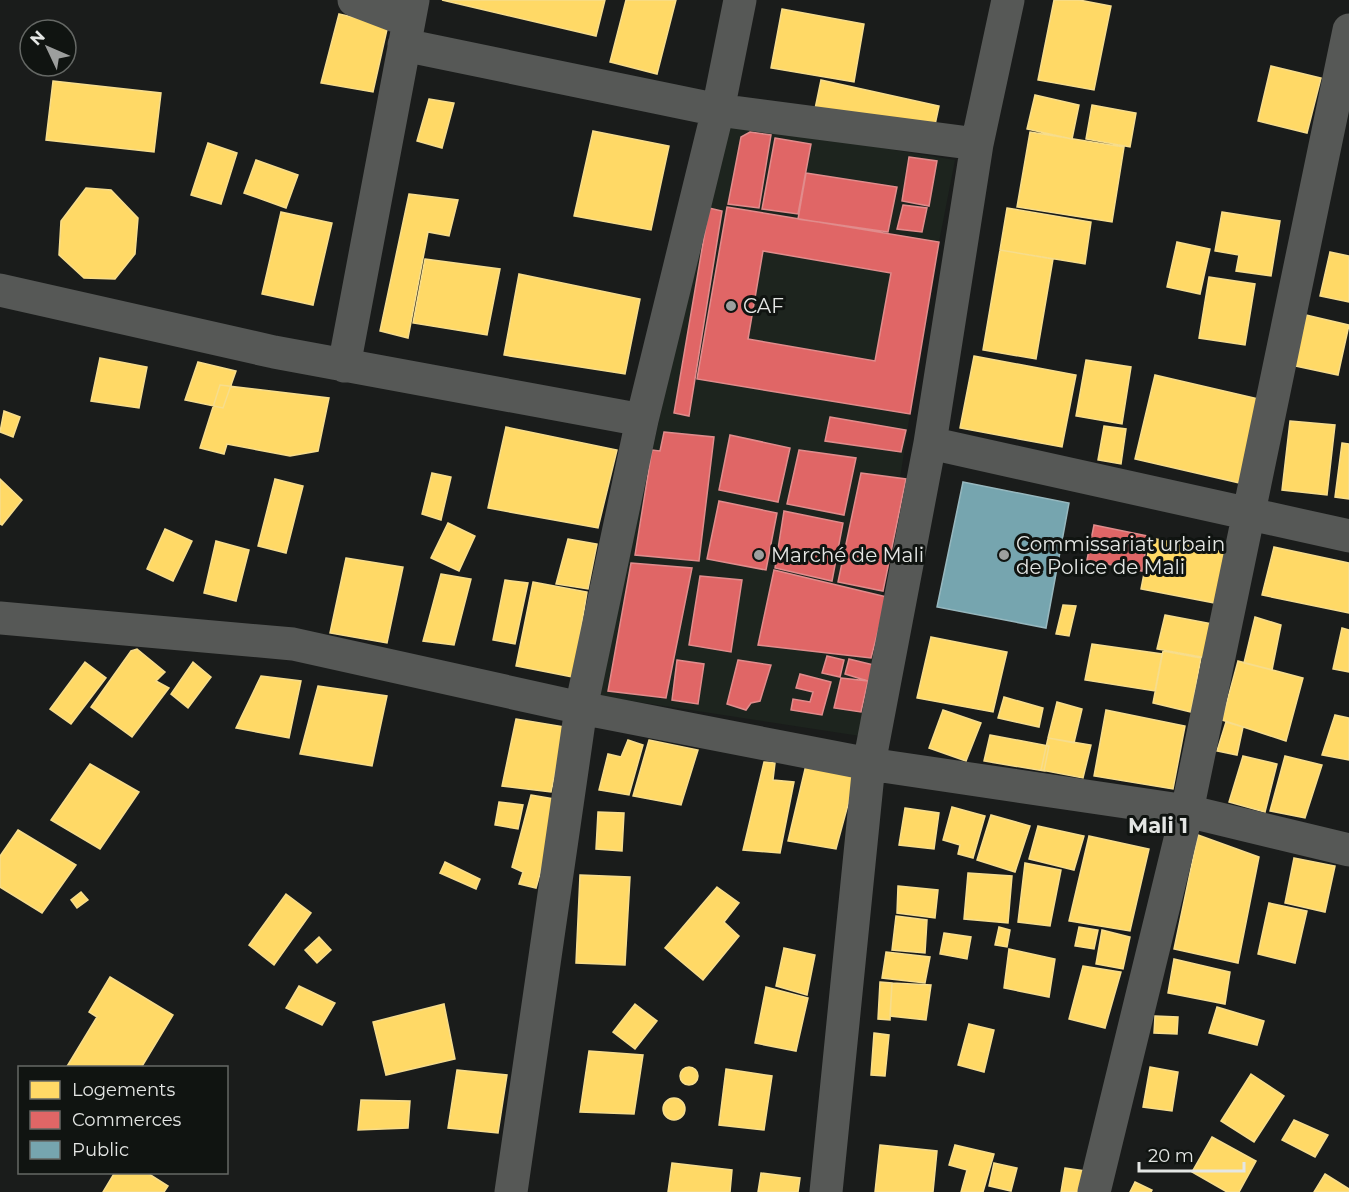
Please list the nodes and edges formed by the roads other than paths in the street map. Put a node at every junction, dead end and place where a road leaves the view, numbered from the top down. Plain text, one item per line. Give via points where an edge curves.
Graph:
1 (354, 0) edge
2 (740, 0) edge
3 (1008, 0) edge
4 (409, 22) edge
5 (1349, 30) edge
6 (718, 110) junction
7 (977, 144) junction
8 (0, 290) edge
9 (344, 366) junction
10 (642, 420) junction
11 (930, 443) junction
12 (1248, 513) junction
13 (1349, 536) edge
14 (0, 618) edge
15 (581, 708) junction
16 (869, 764) junction
17 (1187, 812) junction
18 (1349, 850) edge
19 (511, 1192) edge
20 (826, 1192) edge
21 (1094, 1192) edge

1 - 4 street
2 - 6 street
3 - 7 street
4 - 6 street
4 - 9 street
5 - 12 street
6 - 7 street
6 - 10 street
7 - 11 street
8 - 9 street
9 - 10 street
10 - 15 street
11 - 12 street
11 - 16 street
12 - 13 street
12 - 17 street
14 - 15 street via 293,644
15 - 16 street
15 - 19 street
16 - 17 street
16 - 20 street
17 - 18 street
17 - 21 street

